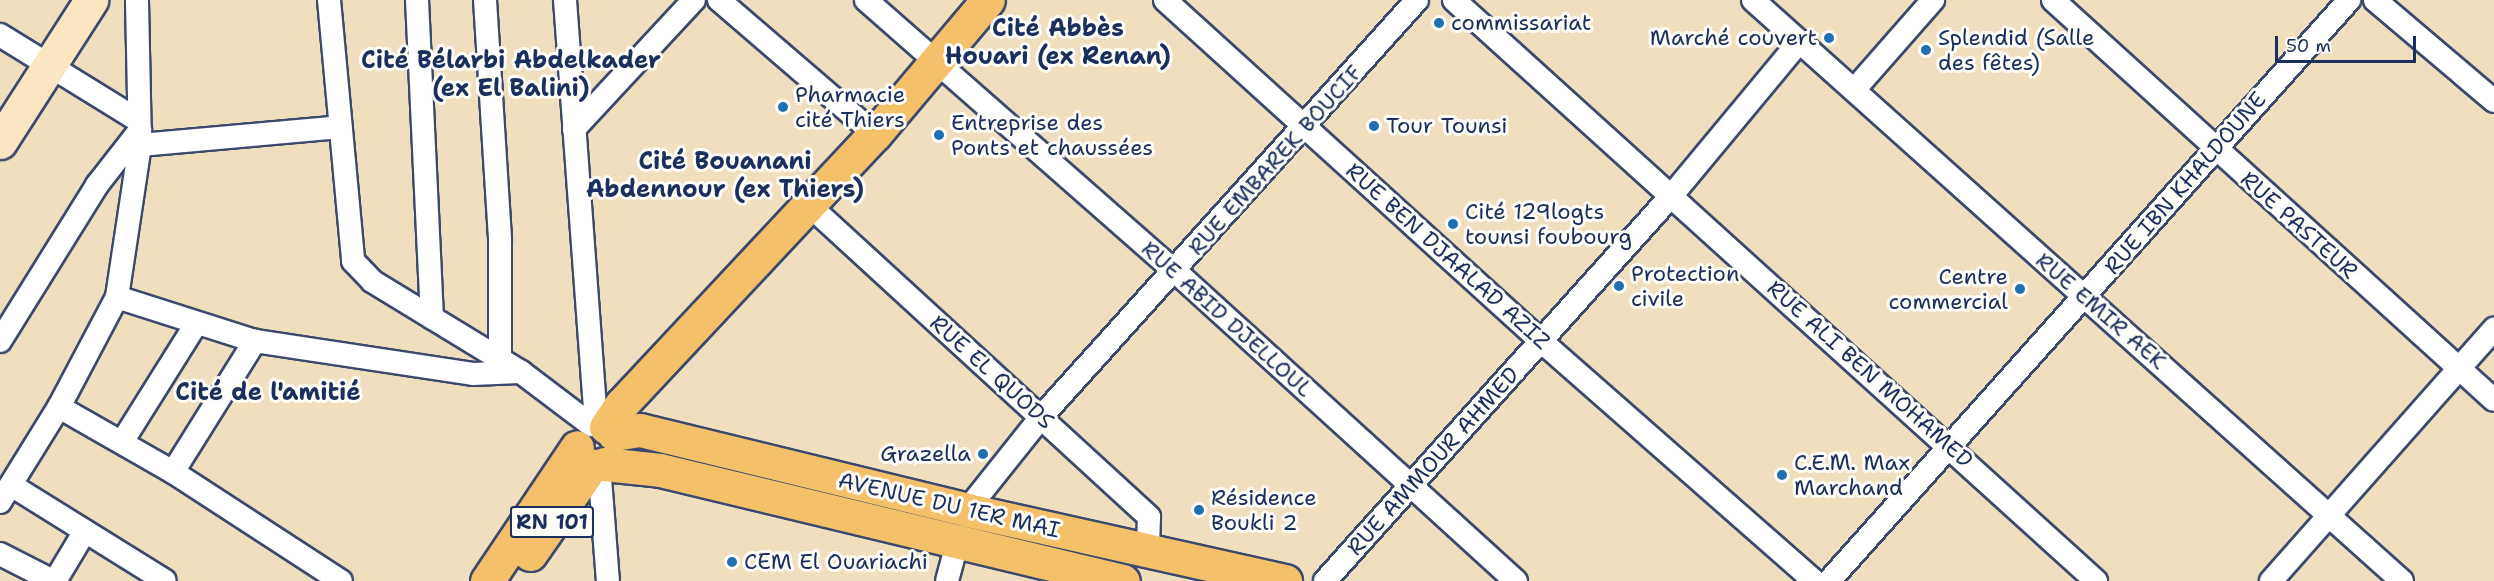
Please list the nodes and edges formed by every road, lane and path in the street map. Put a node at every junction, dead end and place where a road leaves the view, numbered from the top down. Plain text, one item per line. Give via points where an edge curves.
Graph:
1 (91, 0) edge
2 (136, 0) edge
3 (329, 0) edge
4 (417, 0) edge
5 (485, 0) edge
6 (565, 0) edge
7 (694, 0) edge
8 (719, 0) edge
9 (866, 0) edge
10 (988, 0) edge
11 (1165, 0) edge
12 (1417, 0) edge
13 (1454, 0) edge
14 (1933, 0) edge
15 (2053, 0) edge
16 (2349, 0) edge
17 (2375, 0) edge
18 (1757, 1) edge
19 (0, 35) edge
20 (1799, 42) junction
21 (934, 61) junction
22 (49, 64) junction
23 (1854, 90) junction
24 (2494, 101) edge
25 (1305, 126) junction
26 (340, 127) junction
27 (574, 129) junction
28 (140, 132) junction
29 (875, 134) junction
30 (0, 142) edge
31 (2213, 148) junction
32 (1672, 195) junction
33 (810, 206) junction
34 (1175, 271) junction
35 (117, 297) junction
36 (2084, 298) junction
37 (432, 318) junction
38 (196, 324) junction
39 (2494, 329) edge
40 (0, 341) edge
41 (255, 341) junction
42 (1541, 341) junction
43 (500, 362) junction
44 (2460, 369) junction
45 (521, 372) junction
46 (2494, 400) edge
47 (59, 407) junction
48 (1042, 416) junction
49 (122, 442) junction
50 (593, 446) junction
51 (1951, 447) junction
52 (173, 472) junction
53 (1410, 485) junction
54 (5, 494) edge
55 (2330, 516) junction
56 (963, 525) junction
57 (85, 531) junction
58 (0, 554) edge
59 (1144, 566) edge
60 (54, 581) edge
61 (165, 581) edge
62 (341, 581) edge
63 (487, 581) edge
64 (513, 581) edge
65 (608, 581) edge
66 (947, 581) edge
67 (1123, 581) edge
68 (1285, 581) edge
69 (1325, 581) edge
70 (1516, 581) edge
71 (1814, 581) edge
72 (1828, 581) edge
73 (2096, 581) edge
74 (2271, 581) edge
75 (2402, 581) edge

1 - 22 main road
2 - 28 street
3 - 26 street
4 - 37 street
5 - 43 street via 500,241
6 - 27 street
7 - 27 street
8 - 29 street
9 - 21 street, RUE ABID DJELLOUL
10 - 21 main road, RN 101
11 - 25 street, RUE BEN DJAALAD AZIZ
12 - 25 street, RUE EMBAREK BOUCIF
13 - 32 street, RUE ALI BEN MOHAMED
14 - 23 street
15 - 31 street, RUE PASTEUR
16 - 31 street, RUE IBN KHALDOUNE
17 - 24 street
18 - 20 street, RUE EMIR AEK
19 - 22 street
20 - 23 street, RUE EMIR AEK
20 - 32 street, RUE AMMOUR AHMED
21 - 29 main road, RN 101
21 - 34 street, RUE ABID DJELLOUL
22 - 28 street
22 - 30 main road
23 - 36 street, RUE EMIR AEK
25 - 34 street, RUE EMBAREK BOUCIF
25 - 42 street, RUE BEN DJAALAD AZIZ
26 - 28 street
26 - 37 street via 353,261 372,281
27 - 50 street
28 - 35 street
28 - 40 street via 97,185
29 - 33 main road, RN 101
31 - 36 street, RUE IBN KHALDOUNE
31 - 44 street, RUE PASTEUR
32 - 42 street, RUE AMMOUR AHMED
32 - 51 street, RUE ALI BEN MOHAMED
33 - 48 street, RUE EL QUODS
33 - 50 main road, RN 101 via 621,405
34 - 48 street, RUE EMBAREK BOUCIF
34 - 53 street, RUE ABID DJELLOUL
35 - 38 street
35 - 47 street
36 - 51 street, RUE IBN KHALDOUNE
36 - 55 street, RUE EMIR AEK
37 - 43 street
38 - 41 street
38 - 49 street
39 - 44 street
41 - 45 street via 473,374
41 - 52 street
42 - 53 street, RUE AMMOUR AHMED
42 - 71 street, RUE BEN DJAALAD AZIZ
43 - 45 street
44 - 46 street, RUE PASTEUR
44 - 55 street
45 - 50 street
47 - 49 street
47 - 54 street
48 - 56 street, RUE EMBAREK BOUCIF
48 - 59 street, RUE EL QUODS via 1149,517
49 - 52 street
50 - 56 main road, AVENUE DU 1ER MAI via 660,470
50 - 63 main road, RN 101
50 - 64 main road, RN 101
50 - 65 street
51 - 72 street, RUE IBN KHALDOUNE
51 - 73 street, RUE ALI BEN MOHAMED
52 - 62 street
53 - 69 street, RUE AMMOUR AHMED
53 - 70 street, RUE ABID DJELLOUL
54 - 57 street
55 - 74 street
55 - 75 street, RUE EMIR AEK
56 - 59 main road, AVENUE DU 1ER MAI
56 - 66 street, RUE EMBAREK BOUCIF
56 - 67 main road, AVENUE DU 1ER MAI
57 - 60 street
57 - 61 street
58 - 60 street
59 - 68 main road, AVENUE DU 1ER MAI

